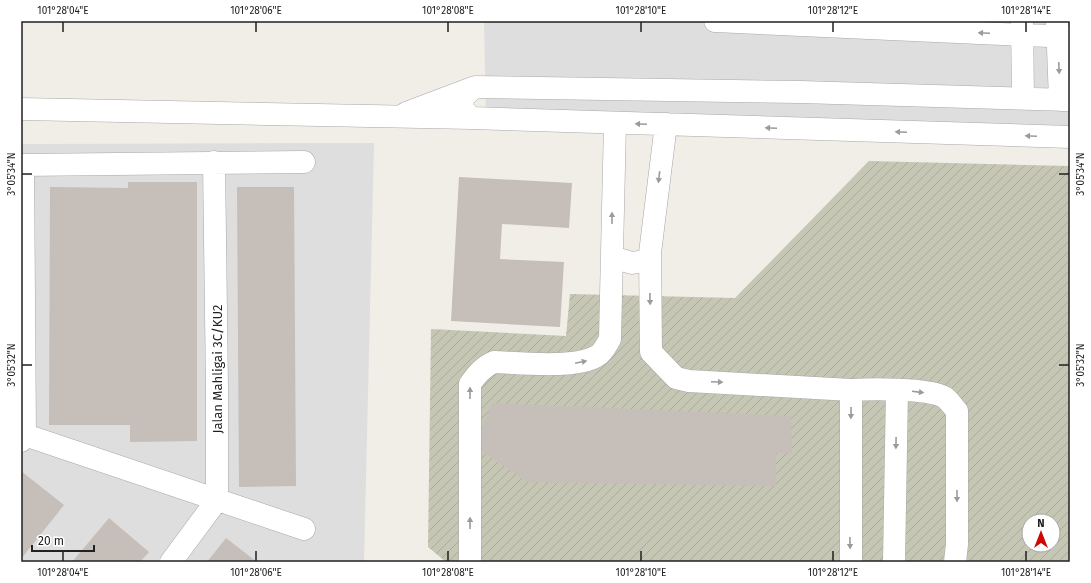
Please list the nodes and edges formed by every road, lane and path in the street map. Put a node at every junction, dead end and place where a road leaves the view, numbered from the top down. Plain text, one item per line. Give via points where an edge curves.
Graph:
1 (715, 21) edge
2 (1022, 28) edge
3 (1062, 31) edge
4 (475, 87) junction
5 (1023, 98) junction
6 (1065, 100) edge
7 (21, 109) edge
8 (395, 117) junction
9 (472, 118) junction
10 (615, 123) junction
11 (666, 124) junction
12 (1070, 137) edge
13 (214, 162) junction
14 (304, 162) dead end
15 (22, 165) edge
16 (612, 257) junction
17 (650, 260) junction
18 (851, 390) junction
19 (897, 390) junction
20 (23, 438) edge
21 (217, 500) junction
22 (304, 529) dead end
23 (171, 562) edge
24 (470, 562) edge
25 (851, 562) edge
26 (894, 562) edge
27 (955, 562) edge

2 -> 1 street
2 - 3 street
2 - 5 street
3 -> 6 street
4 - 5 street
4 - 8 street
4 - 9 street via 467,92 462,103 462,109
5 - 6 street
7 - 8 street
8 - 9 street
9 - 10 street
11 -> 10 street
16 -> 10 street
12 -> 11 street
11 -> 17 street
13 - 14 street
13 - 15 street
13 - 21 street, Jalan Mahligai 3C/KU2 via 218,387
15 - 20 street
16 - 17 street via 632,263
24 -> 16 street via 470,384 477,373 494,362 570,364 585,362 599,356 610,339
17 -> 18 street via 651,352 676,378 689,381
18 - 19 street
18 -> 25 street
19 -> 26 street
19 -> 27 street via 944,397 957,411
20 - 21 street
21 - 22 street
21 - 23 street

